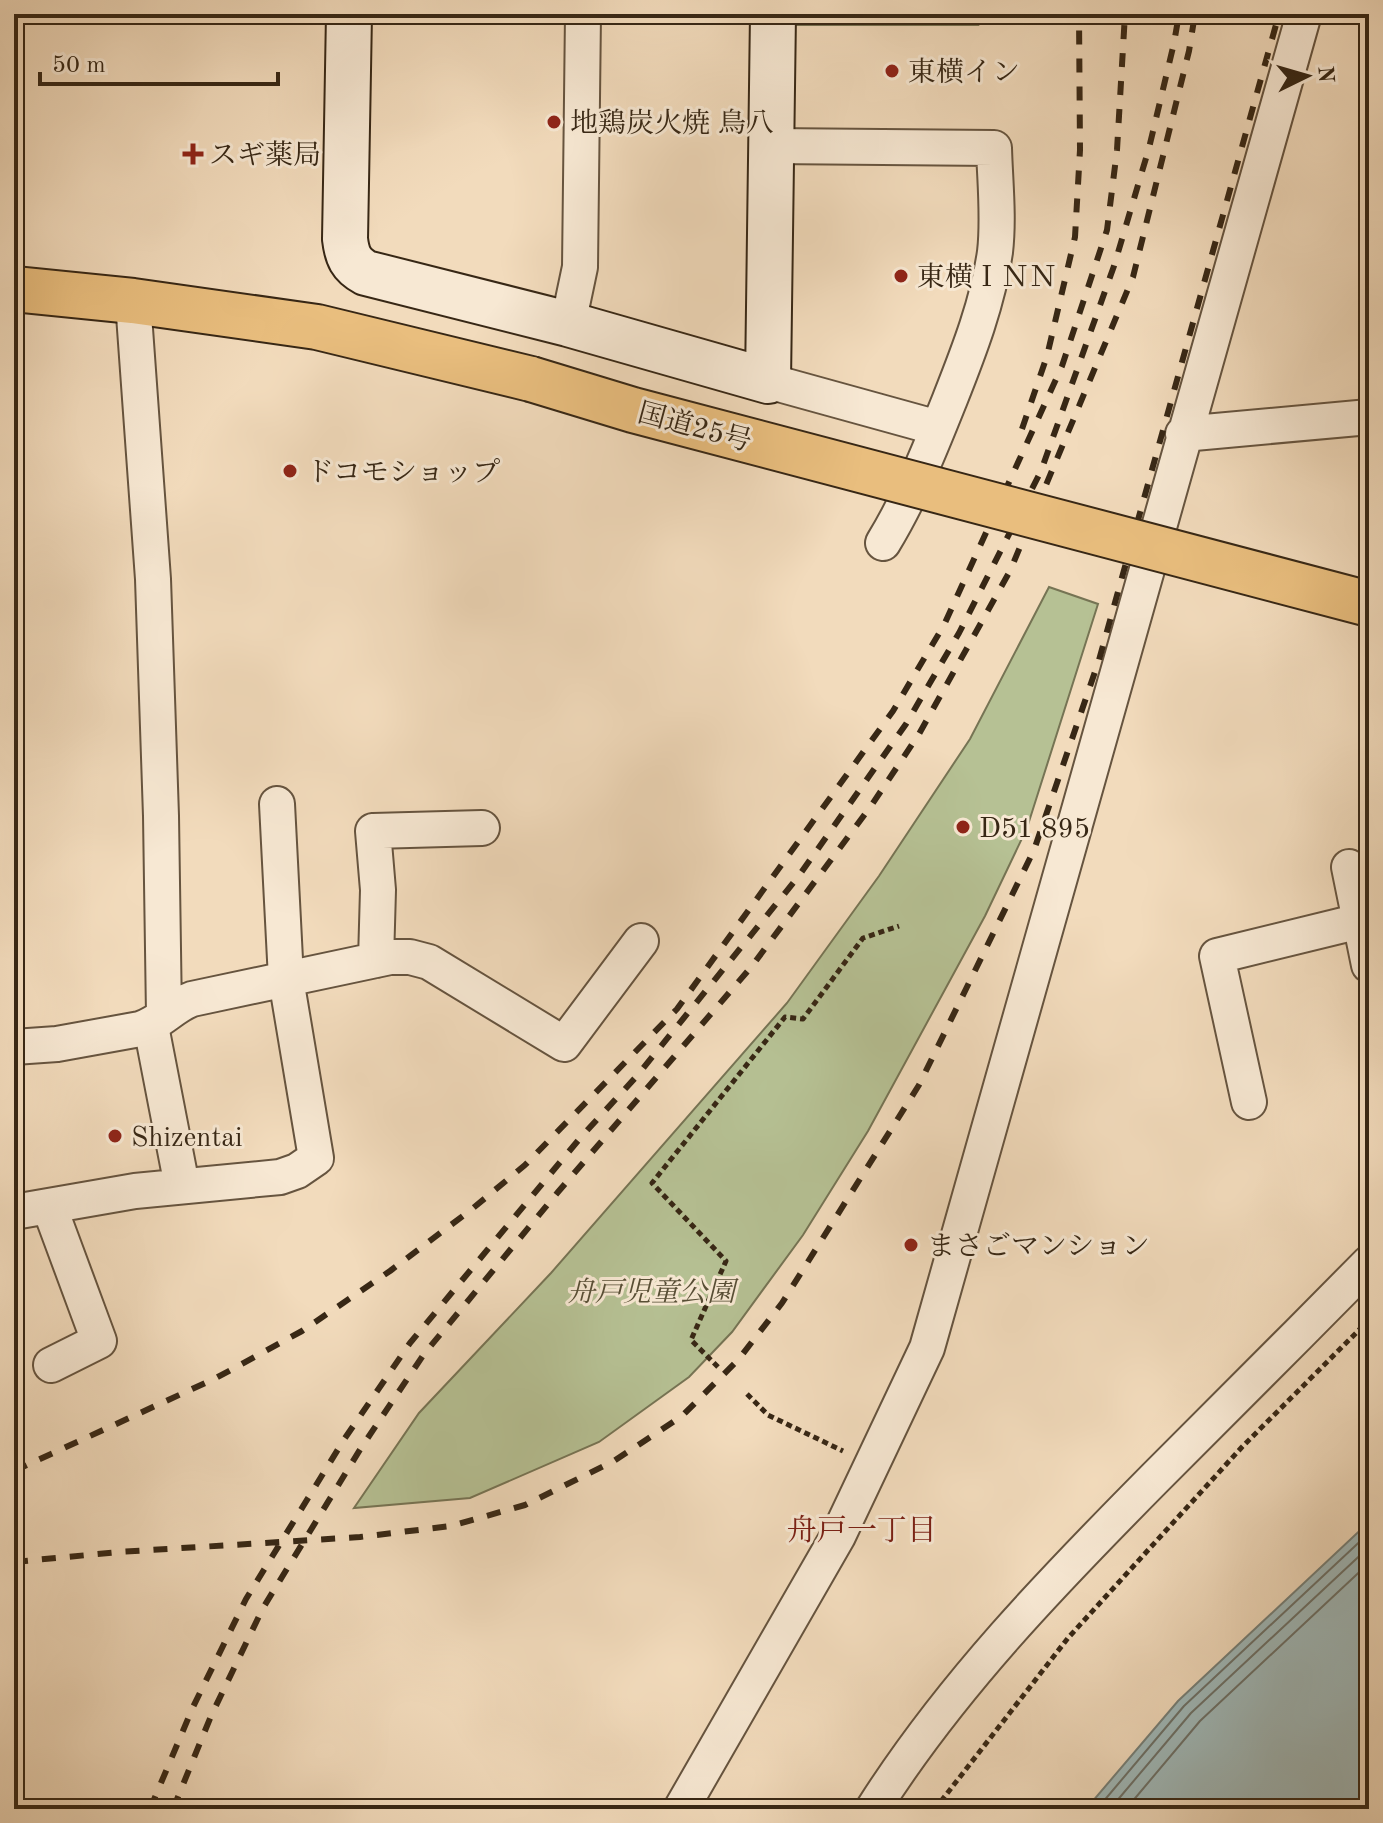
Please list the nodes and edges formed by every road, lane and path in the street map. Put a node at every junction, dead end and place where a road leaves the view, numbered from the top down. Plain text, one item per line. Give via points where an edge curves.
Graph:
1 (349, 14) edge
2 (583, 14) edge
3 (773, 14) edge
4 (1304, 14) edge
5 (771, 146) junction
6 (14, 289) edge
7 (133, 301) junction
8 (568, 324) junction
9 (768, 381) junction
10 (1369, 417) edge
11 (938, 428) junction
12 (1183, 434) junction
13 (883, 543) dead end
14 (1369, 604) edge
15 (277, 804) dead end
16 (482, 828) dead end
17 (1349, 867) dead end
18 (1360, 921) junction
19 (899, 926) dead end
20 (641, 941) dead end
21 (376, 960) junction
22 (1369, 965) edge
23 (286, 979) junction
24 (158, 1020) junction
25 (14, 1047) edge
26 (1249, 1102) dead end
27 (182, 1186) junction
28 (49, 1206) junction
29 (14, 1212) edge
30 (1369, 1263) edge
31 (1369, 1320) edge
32 (51, 1365) dead end
33 (718, 1367) dead end
34 (747, 1394) dead end
35 (873, 1465) junction
36 (681, 1809) edge
37 (873, 1809) edge
38 (935, 1809) edge

1 - 8 street via 347,256 366,273
2 - 8 street via 580,267
3 - 5 street
4 - 12 street
5 - 9 street
5 - 11 street via 994,148 994,254 976,328
6 - 7 highway, 国道25号
7 - 14 highway, 国道25号, bridge via 317,327 531,379
7 - 24 street via 153,579 161,816
8 - 9 street
9 - 11 street
10 - 12 street
11 - 13 street
12 - 35 street via 941,1304 927,1348
15 - 23 street
16 - 21 street via 373,831
17 - 18 street
18 - 22 street
18 - 26 street via 1217,956
19 - 33 path via 863,938 803,1019 785,1017 652,1183 726,1261 691,1340
20 - 21 street via 564,1044 429,962 410,957
21 - 23 street
23 - 24 street via 192,999
23 - 27 street via 316,1158 280,1177
24 - 25 street via 57,1044
24 - 27 street
27 - 28 street
28 - 29 street
28 - 32 street via 99,1341
30 - 37 street via 1017,1622
31 - 38 path via 1242,1447 1078,1627
34 - 35 path via 768,1415
35 - 36 street via 838,1536

